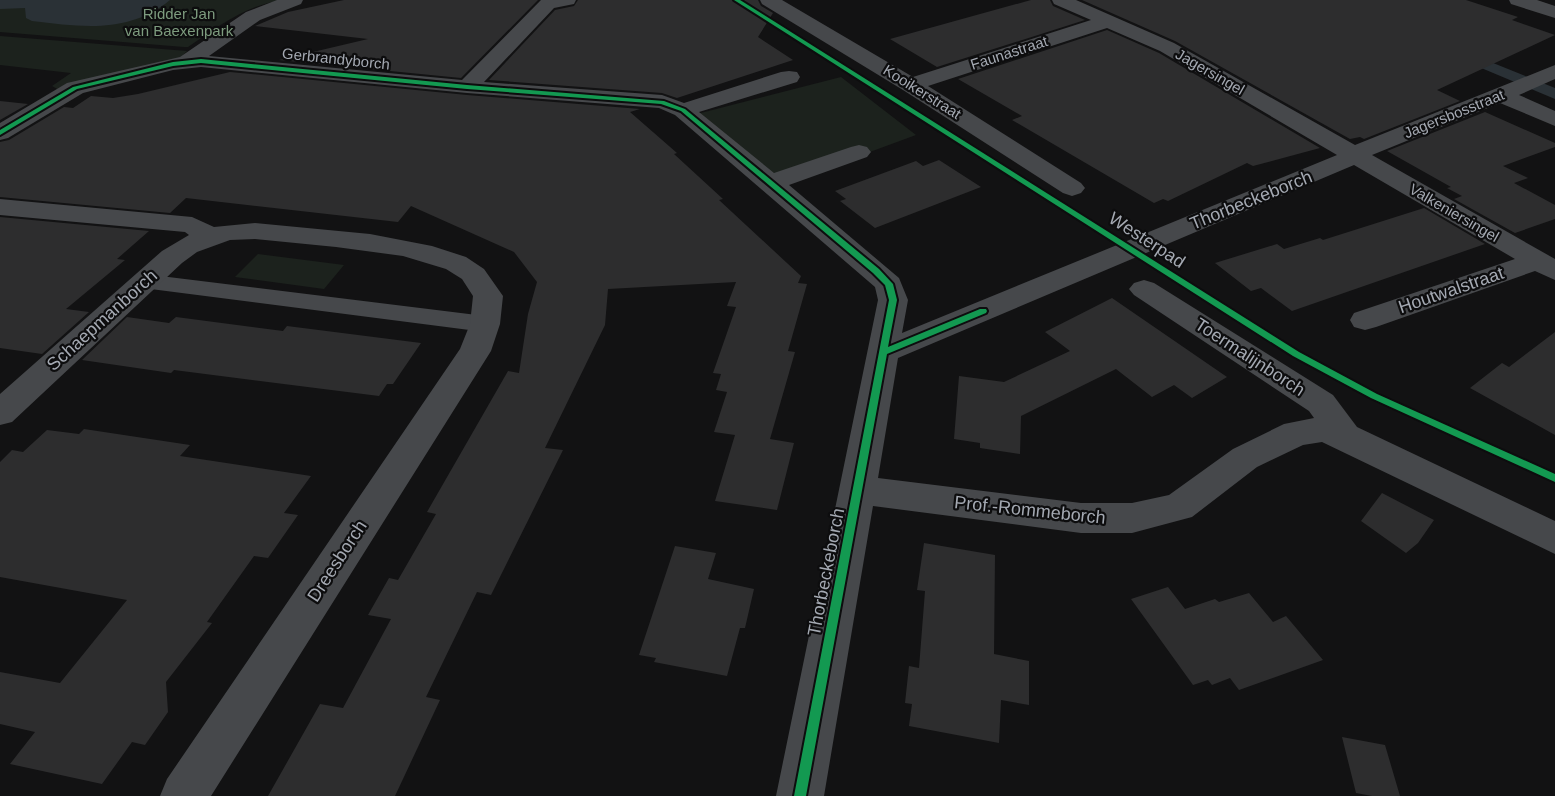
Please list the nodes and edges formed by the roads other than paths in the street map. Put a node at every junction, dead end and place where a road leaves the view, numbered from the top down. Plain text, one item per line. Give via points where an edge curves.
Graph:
1 (294, 0) edge
2 (769, 0) edge
3 (1061, 0) edge
4 (1518, 0) edge
5 (553, 1) edge
6 (1555, 12) edge
7 (1108, 21) junction
8 (188, 62) junction
9 (1552, 72) edge
10 (789, 77) dead end
11 (911, 85) junction
12 (467, 87) junction
13 (1509, 92) junction
14 (682, 110) junction
15 (1555, 119) edge
16 (0, 133) edge
17 (859, 152) dead end
18 (1353, 155) junction
19 (771, 183) junction
20 (1072, 188) dead end
21 (0, 207) edge
22 (210, 236) junction
23 (1546, 266) edge
24 (144, 282) junction
25 (1144, 289) dead end
26 (1365, 320) dead end
27 (485, 324) junction
28 (882, 353) junction
29 (0, 413) edge
30 (1334, 432) junction
31 (859, 490) junction
32 (1555, 538) edge
33 (184, 796) edge
34 (800, 796) edge

1 - 8 street via 252,16
2 - 11 street, Kooikerstraat
3 - 7 street, Jagersingel
4 - 6 street
5 - 12 street
7 - 11 street, Faunastraat
7 - 18 street, Jagersingel via 1167,47
8 - 12 street, Gerbrandyborch
8 - 16 street, Gerbrandyborch via 75,88
9 - 13 street, Jagersbosstraat
10 - 14 street
11 - 20 street, Kooikerstraat
12 - 14 street, Gerbrandyborch via 662,102
13 - 15 street
13 - 18 street, Jagersbosstraat
14 - 19 street, Thorbeckeborch
17 - 19 street
18 - 23 street, Valkeniersingel
18 - 28 street, Thorbeckeborch via 1335,166
19 - 28 street, Thorbeckeborch via 889,284 893,300
21 - 22 street via 192,225
22 - 24 street, Schaepmanborch via 171,257
22 - 27 street, Dreesborch via 255,231 411,248 445,256 472,272 488,296
23 - 26 street, Houtwalstraat
24 - 27 lane
24 - 29 street, Schaepmanborch
25 - 30 street, Toermalijnborch via 1321,403
27 - 33 street, Dreesborch via 475,351
28 - 31 street, Thorbeckeborch
30 - 31 street, Prof.-Rommeborch via 1296,433 1245,458 1179,507 1132,518 1081,518
30 - 32 street, Toermalijnborch
31 - 34 street, Thorbeckeborch

